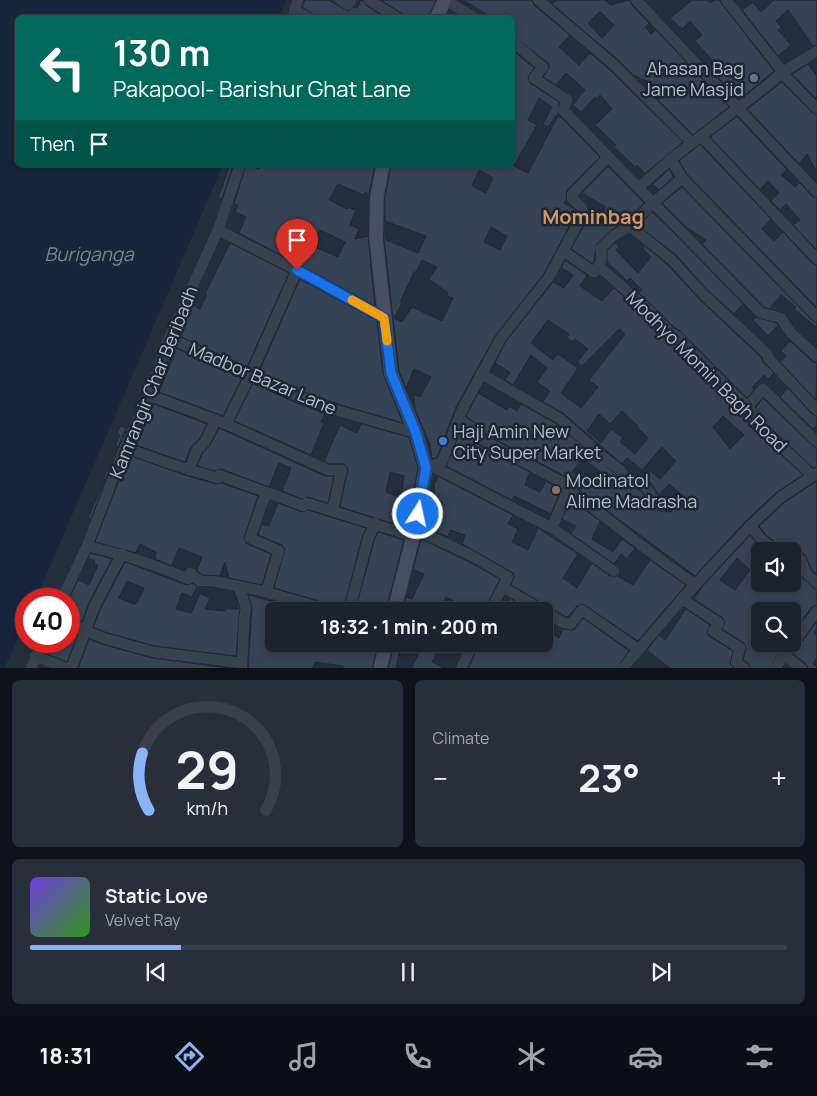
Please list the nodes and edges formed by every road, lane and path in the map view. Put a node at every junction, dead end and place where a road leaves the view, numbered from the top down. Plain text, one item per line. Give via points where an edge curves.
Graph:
1 (298, 0) edge
2 (340, 0) edge
3 (351, 0) edge
4 (369, 0) edge
5 (445, 0) edge
6 (538, 0) edge
7 (636, 0) edge
8 (726, 0) edge
9 (293, 14) edge
10 (393, 15) edge
11 (438, 15) edge
12 (470, 15) edge
13 (515, 44) edge
14 (817, 51) edge
15 (783, 73) junction
16 (738, 109) junction
17 (817, 109) edge
18 (701, 136) junction
19 (692, 143) junction
20 (608, 157) junction
21 (671, 159) junction
22 (239, 167) edge
23 (383, 167) edge
24 (682, 178) junction
25 (638, 188) junction
26 (817, 192) edge
27 (653, 202) junction
28 (630, 226) junction
29 (218, 230) junction
30 (563, 251) junction
31 (817, 259) edge
32 (600, 267) junction
33 (297, 270) junction
34 (817, 317) edge
35 (384, 318) junction
36 (169, 338) junction
37 (817, 357) edge
38 (251, 374) junction
39 (482, 374) junction
40 (149, 395) junction
41 (747, 407) junction
42 (817, 410) edge
43 (459, 419) junction
44 (216, 420) junction
45 (226, 424) junction
46 (416, 433) junction
47 (817, 442) edge
48 (125, 447) junction
49 (429, 467) junction
50 (189, 470) junction
51 (815, 474) edge
52 (569, 486) junction
53 (266, 493) junction
54 (662, 506) dead end
55 (332, 510) junction
56 (375, 523) junction
57 (750, 526) junction
58 (552, 528) junction
59 (414, 532) junction
60 (764, 542) edge
61 (87, 546) junction
62 (122, 554) junction
63 (801, 560) edge
64 (614, 571) dead end
65 (817, 584) edge
66 (696, 585) junction
67 (239, 587) junction
68 (503, 587) junction
69 (67, 588) edge
70 (266, 592) junction
71 (682, 599) junction
72 (300, 602) edge
73 (351, 602) edge
74 (396, 602) edge
75 (495, 602) edge
76 (817, 611) edge
77 (80, 628) edge
78 (85, 630) junction
79 (638, 649) junction
80 (384, 652) edge
81 (470, 652) edge
82 (37, 653) edge
83 (36, 656) junction
84 (784, 656) junction
85 (733, 665) edge
86 (242, 666) edge
87 (31, 668) edge
88 (70, 668) edge
89 (380, 668) edge
90 (461, 668) edge
91 (622, 668) edge
92 (745, 668) edge
93 (775, 668) edge
94 (802, 668) edge

1 - 9 street
2 - 3 street via 348,5
4 - 10 street
5 - 11 street
5 - 12 street
6 - 19 street via 613,64
7 - 16 street
8 - 15 street
13 - 20 street via 543,67 534,78 567,100 563,110
14 - 15 street
15 - 16 street
15 - 17 street
16 - 18 street
16 - 26 street
18 - 19 street
18 - 31 street
19 - 21 street
20 - 25 street
20 - 30 street via 572,194 583,214
21 - 24 street
21 - 25 street
22 - 29 street, Kamrangir Char Beribadh
23 - 35 street via 377,196 376,239
24 - 27 street
24 - 34 street
25 - 27 street
27 - 28 street
27 - 37 street via 761,313 781,318 791,333
28 - 32 street via 601,248
28 - 42 street via 672,260 702,294 767,354
29 - 33 street
29 - 36 street, Kamrangir Char Beribadh
30 - 32 street via 594,272
30 - 39 street via 549,277 502,338
32 - 41 street, Modhyo Momin Bagh Road via 677,336
33 - 35 street
33 - 38 street
35 - 46 street via 391,373
36 - 38 street, Madbor Bazar Lane
36 - 40 street, Kamrangir Char Beribadh
38 - 45 street
38 - 46 street, Madbor Bazar Lane via 336,410
39 - 43 street
39 - 54 street via 559,418 626,478 645,486
40 - 44 street
40 - 48 street, Kamrangir Char Beribadh
41 - 47 street via 763,389
41 - 51 street, Modhyo Momin Bagh Road via 754,421
43 - 49 street via 442,462
43 - 52 street via 483,440
44 - 45 street
44 - 50 street
45 - 55 street via 328,470 342,470
46 - 49 street
48 - 50 street
48 - 61 street, Kamrangir Char Beribadh
49 - 58 street
49 - 59 street
50 - 53 street via 218,478 219,475
51 - 57 street via 781,497
52 - 58 street
52 - 66 street
53 - 55 street via 304,506 306,503
53 - 70 street via 250,538 279,550
55 - 56 street
56 - 59 street
56 - 73 street
57 - 60 street
57 - 66 street
58 - 64 street
59 - 68 street via 472,556 508,577
59 - 74 street
61 - 62 street
61 - 69 street, Kamrangir Char Beribadh
62 - 67 street via 188,579 190,574 200,581
62 - 78 street
63 - 65 street via 807,574
66 - 71 street
67 - 70 street
67 - 86 street via 246,607
68 - 75 street
68 - 79 street via 564,623 571,624 582,610
70 - 72 street
71 - 79 street
71 - 85 street via 719,623 713,631 740,648
76 - 84 street
77 - 78 street
78 - 86 street via 154,652
78 - 88 street
79 - 91 street
80 - 89 street
81 - 90 street
82 - 83 street
83 - 87 street
83 - 88 street
84 - 93 street
84 - 94 street
85 - 92 street

